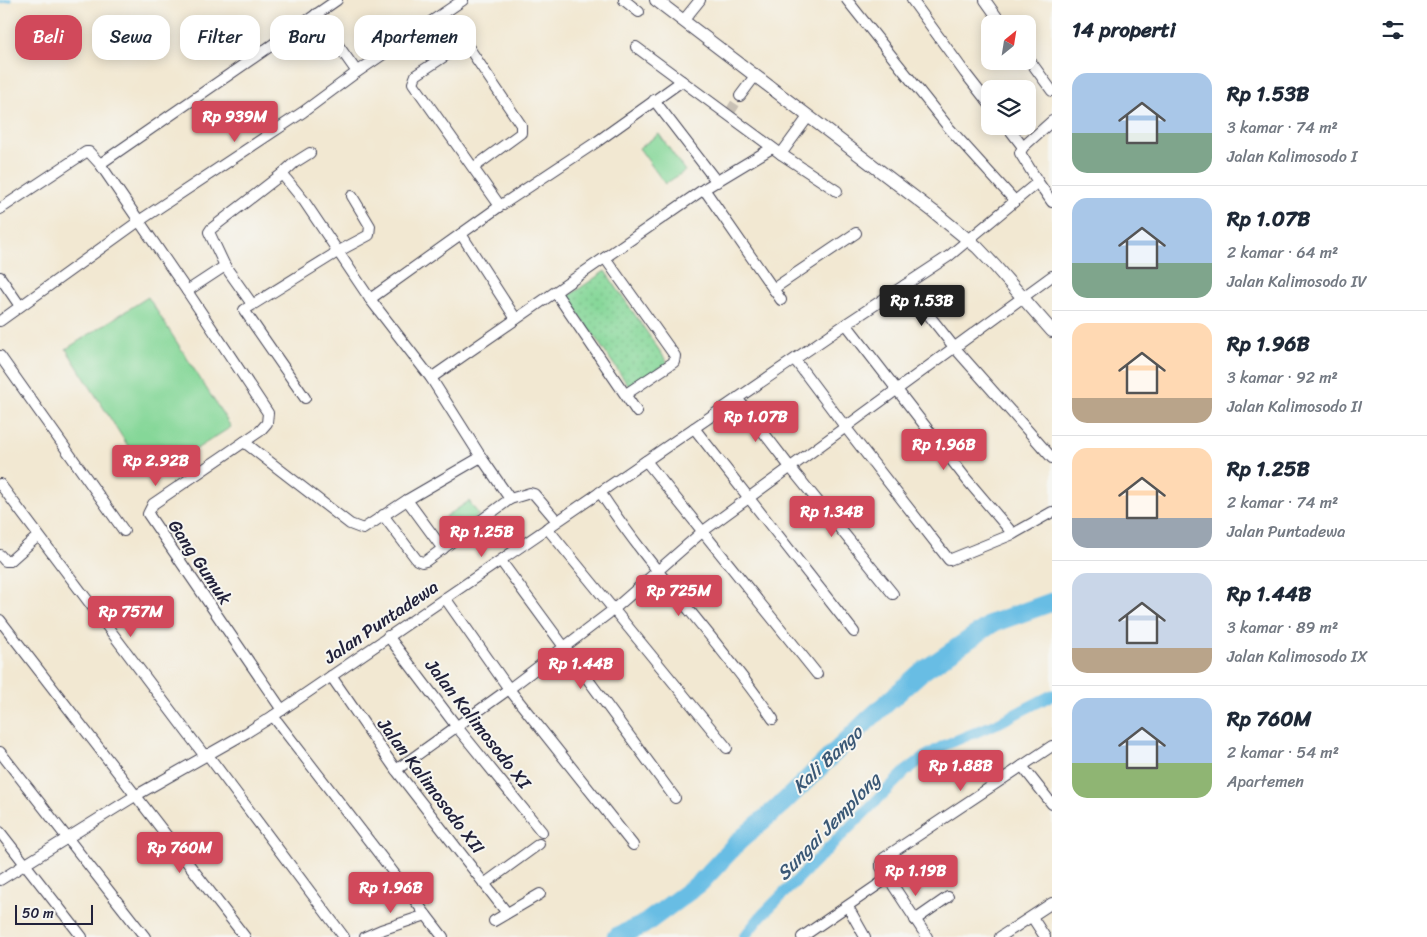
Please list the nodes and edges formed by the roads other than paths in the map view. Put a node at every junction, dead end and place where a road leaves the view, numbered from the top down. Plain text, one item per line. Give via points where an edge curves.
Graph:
1 (337, 0) edge
2 (463, 0) edge
3 (624, 0) edge
4 (656, 0) edge
5 (700, 0) edge
6 (847, 0) edge
7 (912, 0) edge
8 (985, 0) edge
9 (639, 12) dead end
10 (316, 14) junction
11 (996, 15) edge
12 (683, 21) junction
13 (636, 47) dead end
14 (1036, 69) edge
15 (357, 72) junction
16 (755, 76) junction
17 (682, 81) junction
18 (1052, 91) edge
19 (981, 94) edge
20 (740, 96) tunnel mouth
21 (654, 100) junction
22 (808, 117) junction
23 (1052, 122) edge
24 (1014, 135) edge
25 (1023, 146) junction
26 (772, 148) junction
27 (310, 153) dead end
28 (781, 154) junction
29 (100, 164) junction
30 (473, 168) junction
31 (282, 174) junction
32 (717, 182) junction
33 (1038, 182) junction
34 (704, 189) junction
35 (837, 191) dead end
36 (352, 196) dead end
37 (1015, 201) junction
38 (1052, 202) edge
39 (500, 206) junction
40 (0, 209) edge
41 (139, 221) junction
42 (856, 233) dead end
43 (461, 234) junction
44 (968, 240) junction
45 (339, 251) junction
46 (605, 258) junction
47 (225, 266) junction
48 (1052, 276) edge
49 (0, 277) edge
50 (905, 286) junction
51 (773, 289) junction
52 (187, 291) junction
53 (556, 293) junction
54 (1023, 297) junction
55 (370, 299) junction
56 (781, 300) dead end
57 (252, 304) junction
58 (20, 306) junction
59 (516, 319) junction
60 (0, 322) edge
61 (846, 324) junction
62 (1050, 324) edge
63 (954, 347) junction
64 (0, 356) edge
65 (795, 360) junction
66 (430, 378) junction
67 (896, 390) junction
68 (626, 394) junction
69 (305, 398) dead end
70 (738, 398) junction
71 (637, 412) dead end
72 (694, 428) junction
73 (846, 428) junction
74 (244, 442) junction
75 (481, 457) junction
76 (1052, 458) edge
77 (646, 461) junction
78 (790, 467) junction
79 (0, 484) edge
80 (600, 492) junction
81 (749, 497) junction
82 (510, 499) junction
83 (407, 500) junction
84 (1052, 512) edge
85 (383, 515) junction
86 (557, 521) junction
87 (547, 528) junction
88 (124, 531) dead end
89 (702, 532) junction
90 (1013, 534) junction
91 (38, 536) junction
92 (443, 549) junction
93 (0, 555) edge
94 (501, 561) junction
95 (657, 570) junction
96 (893, 594) dead end
97 (445, 598) junction
98 (613, 610) junction
99 (0, 620) edge
100 (854, 632) dead end
101 (388, 636) junction
102 (565, 647) junction
103 (817, 674) dead end
104 (331, 676) junction
105 (509, 689) junction
106 (282, 710) junction
107 (273, 716) junction
108 (773, 719) dead end
109 (457, 727) junction
110 (1052, 746) edge
111 (727, 748) dead end
112 (0, 752) edge
113 (206, 755) junction
114 (1022, 766) junction
115 (396, 770) junction
116 (135, 796) junction
117 (675, 798) dead end
118 (1052, 804) edge
119 (0, 832) edge
120 (542, 832) dead end
121 (69, 838) junction
122 (539, 844) dead end
123 (633, 845) dead end
124 (26, 864) junction
125 (888, 878) junction
126 (0, 880) edge
127 (484, 884) junction
128 (540, 894) dead end
129 (948, 897) dead end
130 (1052, 903) edge
131 (848, 907) junction
132 (508, 913) junction
133 (426, 915) junction
134 (1032, 917) junction
135 (915, 920) junction
136 (494, 921) dead end
137 (82, 937) edge
138 (145, 937) edge
139 (245, 937) edge
140 (344, 937) edge
141 (365, 937) edge
142 (442, 937) edge
143 (802, 937) edge
144 (865, 937) edge
145 (927, 937) edge
146 (1000, 937) edge
147 (1045, 937) edge

1 - 10 street
2 - 15 street
3 - 9 street
4 - 12 main road
5 - 12 street
6 - 37 street via 949,128
7 - 19 street
8 - 11 street
10 - 15 street
10 - 29 street
12 - 16 main road
13 - 17 street
14 - 18 street
15 - 41 street via 303,112
16 - 20 street
16 - 22 main road
17 - 21 street
17 - 26 street
21 - 32 street
21 - 39 street
22 - 28 street
22 - 44 main road
23 - 25 street
24 - 25 street
25 - 33 street via 1020,153
26 - 28 street
26 - 32 street
27 - 31 street
28 - 35 street
29 - 40 street via 86,152
29 - 41 street, Gang Gumuk
30 - 30 street via 520,133 521,125 469,48 460,46 416,76 413,83
30 - 39 street
31 - 45 street
31 - 47 street via 209,232
32 - 34 street
33 - 37 street, Jalan Puntadewa
33 - 38 street
34 - 46 street
34 - 51 street
36 - 45 street via 370,231
37 - 44 street, Jalan Puntadewa
39 - 43 street
41 - 52 street, Gang Gumuk
41 - 58 street
42 - 51 street
43 - 55 street
43 - 59 street
44 - 50 street, Jalan Puntadewa
44 - 54 main road
45 - 55 street
45 - 57 street
46 - 53 street
46 - 68 street via 675,356 674,362
47 - 52 street
47 - 57 street
48 - 54 street
49 - 58 street
50 - 61 street, Jalan Puntadewa
50 - 63 street
51 - 56 street
52 - 74 street, Gang Gumuk via 268,413 265,427
53 - 59 street
53 - 68 street
54 - 62 main road
54 - 63 street
55 - 66 street
57 - 69 street via 245,311
58 - 60 street
59 - 66 street
61 - 65 street, Jalan Puntadewa
61 - 67 street
63 - 67 street
63 - 76 street
64 - 88 street
65 - 70 street, Jalan Puntadewa
65 - 73 street
66 - 75 street
67 - 73 street
67 - 90 street
68 - 71 street
70 - 72 street, Jalan Puntadewa
70 - 78 street
72 - 77 street, Jalan Puntadewa
72 - 81 street
73 - 78 street
73 - 90 street via 949,560
74 - 85 street via 357,528 363,530
74 - 106 street, Gang Gumuk via 153,504 148,514
75 - 82 street
75 - 83 street
77 - 80 street, Jalan Puntadewa
77 - 89 street
78 - 81 street
78 - 96 street
79 - 91 street
80 - 86 street, Jalan Puntadewa
80 - 95 street
81 - 89 street
81 - 100 street
82 - 86 street via 534,494
82 - 92 street
83 - 85 street
83 - 92 street
84 - 90 street
85 - 92 street via 417,560 426,561
86 - 87 street, Jalan Puntadewa
87 - 94 street, Jalan Puntadewa
87 - 98 street
89 - 95 street
89 - 103 street
91 - 93 street via 10,561 5,561
91 - 113 street
94 - 97 street, Jalan Puntadewa
94 - 102 street
95 - 98 street
95 - 108 street
97 - 101 street, Jalan Puntadewa
97 - 105 street
98 - 102 street
98 - 111 street
99 - 116 street
101 - 104 street, Jalan Puntadewa
101 - 109 street, Jalan Kalimosodo XI
102 - 105 street
102 - 117 street
104 - 106 street, Jalan Puntadewa
104 - 115 street, Jalan Kalimosodo XII
105 - 109 street
105 - 123 street
106 - 107 street, Jalan Puntadewa
107 - 113 street, Jalan Puntadewa
107 - 133 street
109 - 115 street
109 - 120 street, Jalan Kalimosodo XI
110 - 114 street
112 - 121 street
113 - 116 street, Jalan Puntadewa
113 - 140 street
114 - 118 street
114 - 125 street via 884,858 881,867
115 - 127 street, Jalan Kalimosodo XII
116 - 121 street, Jalan Puntadewa
116 - 139 street
119 - 124 street
121 - 124 street, Jalan Puntadewa
121 - 138 street
122 - 127 street
124 - 126 street, Jalan Puntadewa
124 - 137 street
125 - 131 street
125 - 135 street
127 - 132 street, Jalan Kalimosodo XII
128 - 132 street
129 - 135 street
130 - 134 street
131 - 143 street
131 - 144 street
132 - 136 street
133 - 141 street
133 - 142 street
134 - 146 street
134 - 147 street
135 - 145 street

